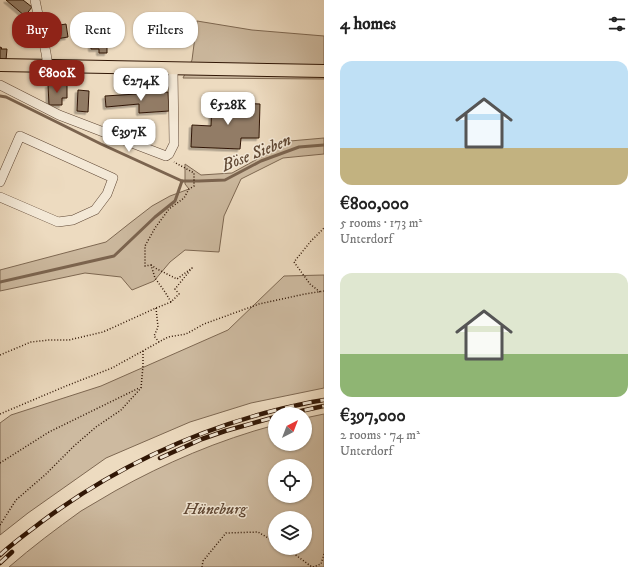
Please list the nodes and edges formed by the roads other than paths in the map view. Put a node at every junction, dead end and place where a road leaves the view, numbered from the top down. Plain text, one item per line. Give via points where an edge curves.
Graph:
1 (35, 0) edge
2 (0, 65) edge
3 (48, 66) junction
4 (173, 69) junction
5 (324, 71) edge
6 (0, 85) edge
7 (0, 182) edge
8 (0, 197) edge

1 - 3 street
2 - 3 main road
3 - 4 main road
4 - 5 main road
4 - 6 street via 174,144 166,156 59,115
7 - 8 street via 20,136 113,178 107,194 95,210 73,220 58,222

